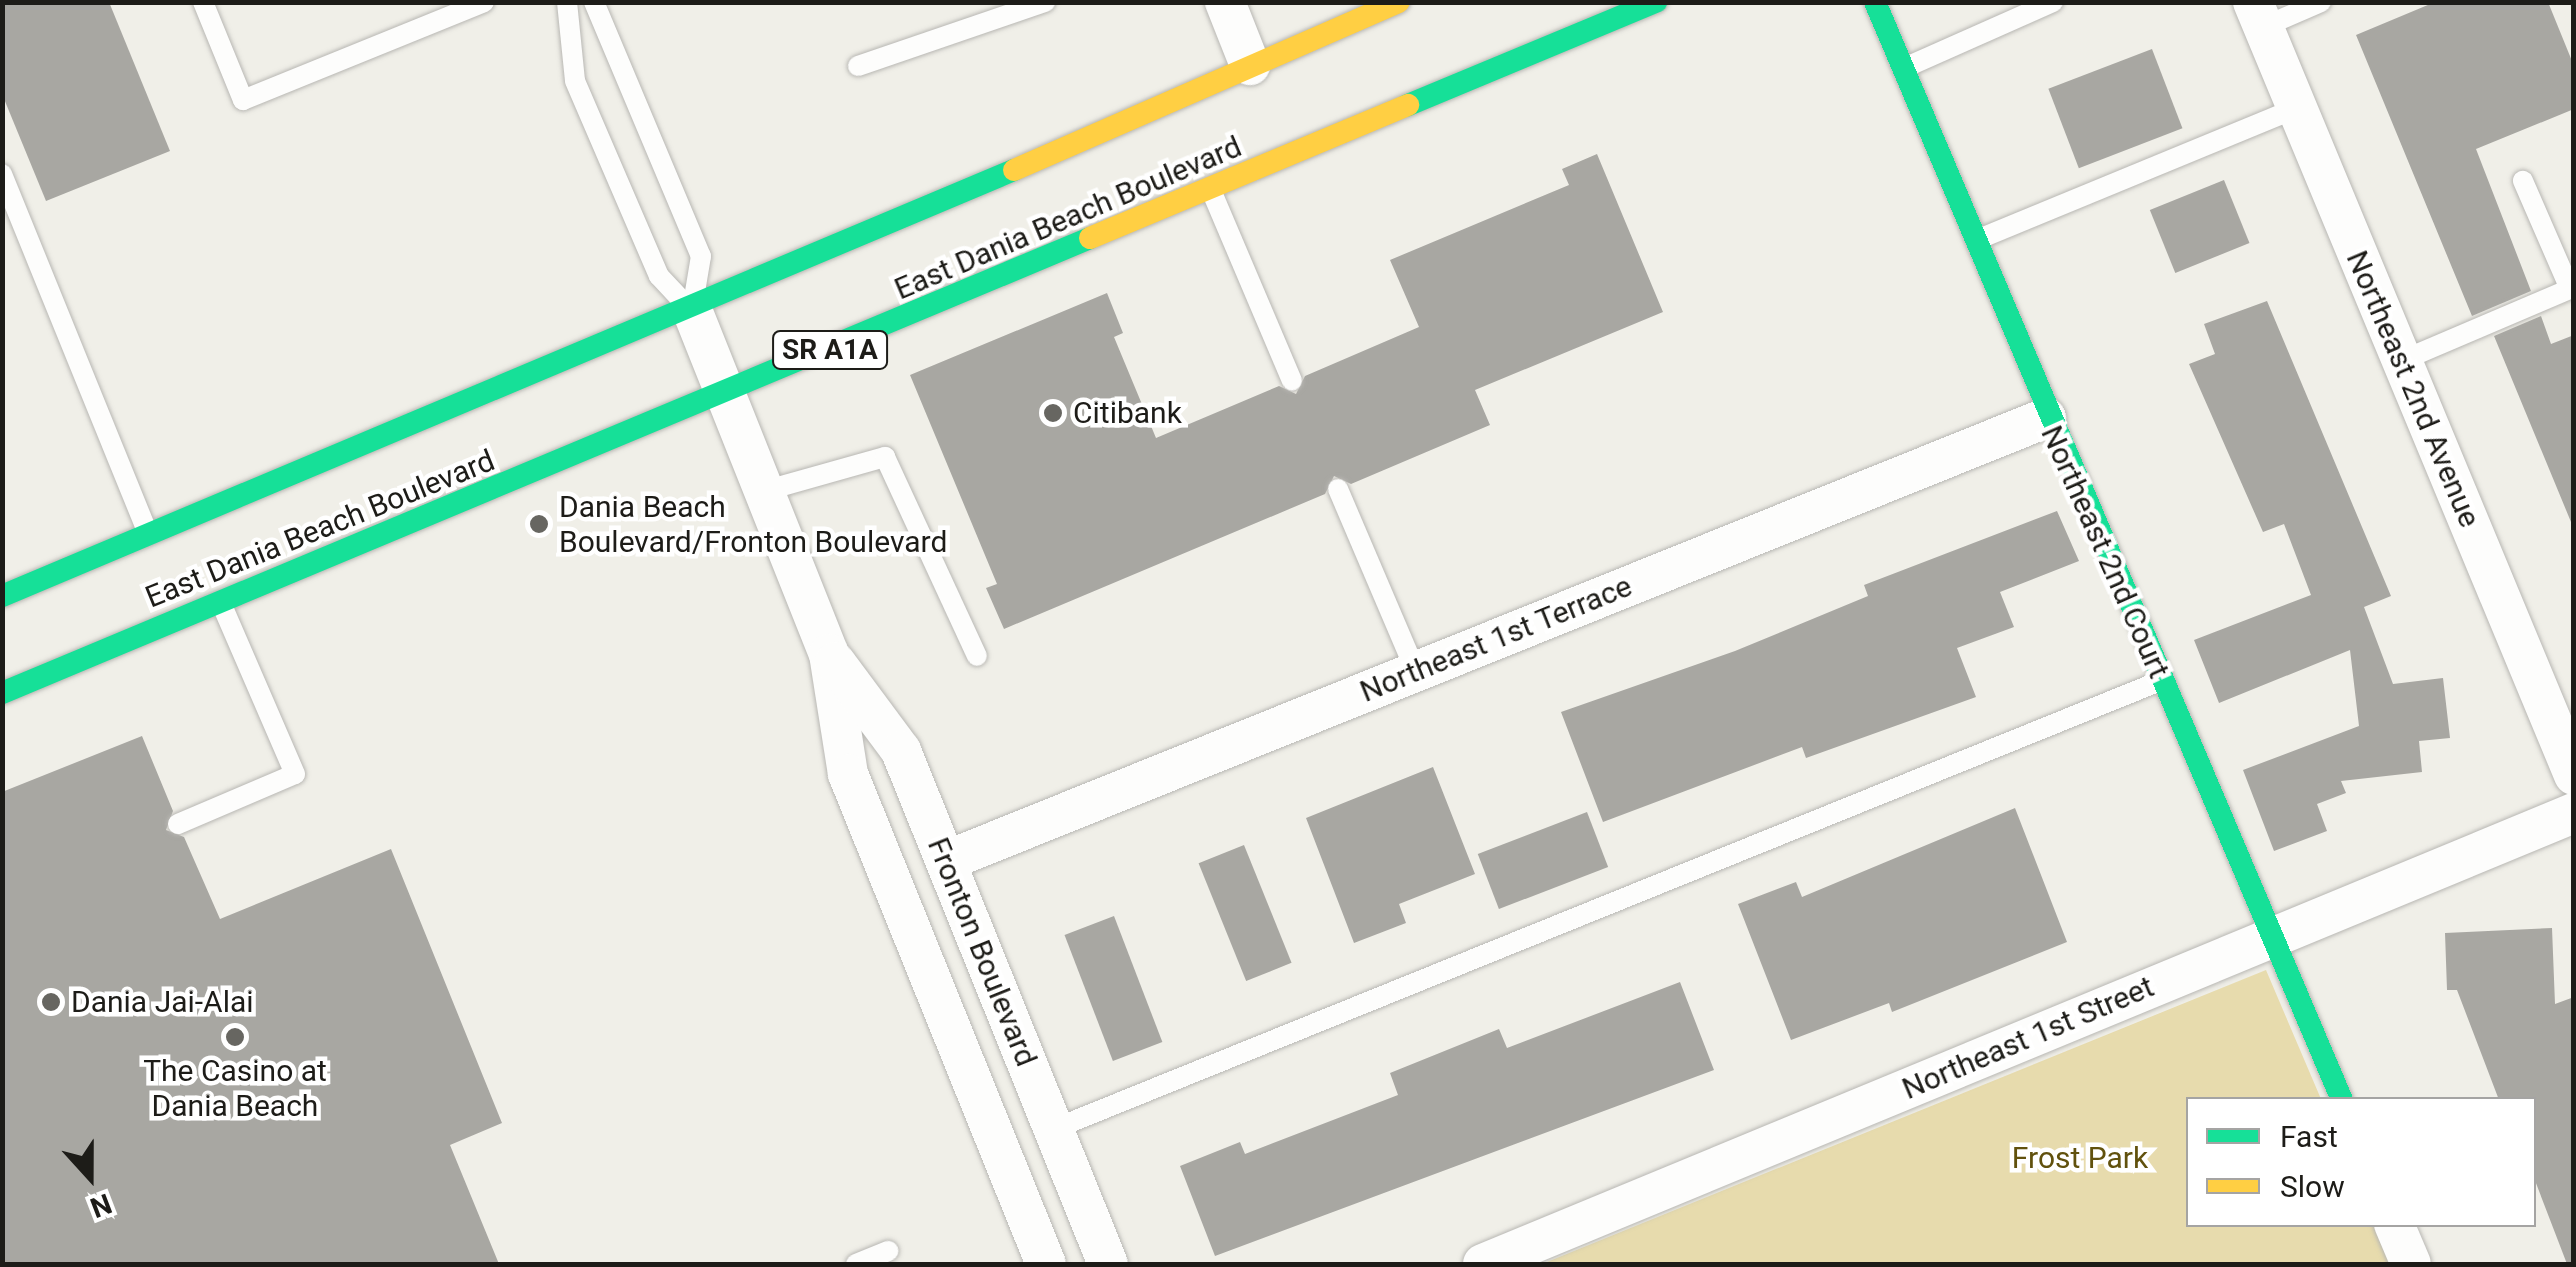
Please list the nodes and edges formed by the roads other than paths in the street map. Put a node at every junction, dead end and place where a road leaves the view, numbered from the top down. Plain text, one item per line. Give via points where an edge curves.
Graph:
1 (203, 2) edge
2 (484, 2) edge
3 (568, 2) edge
4 (594, 2) edge
5 (1045, 2) edge
6 (1225, 2) edge
7 (1399, 2) edge
8 (1656, 2) edge
9 (1875, 2) edge
10 (2053, 2) edge
11 (2321, 2) edge
12 (2258, 15) edge
13 (1250, 64) junction
14 (858, 66) dead end
15 (1902, 69) junction
16 (2296, 108) junction
17 (2, 174) edge
18 (2523, 181) dead end
19 (1211, 190) junction
20 (1973, 241) junction
21 (692, 310) junction
22 (2401, 361) junction
23 (1292, 381) dead end
24 (726, 394) junction
25 (2046, 418) junction
26 (1338, 489) dead end
27 (764, 491) junction
28 (148, 536) junction
29 (2, 596) edge
30 (221, 603) junction
31 (830, 654) junction
32 (978, 656) dead end
33 (1416, 672) junction
34 (2162, 681) junction
35 (2, 693) edge
36 (2574, 775) edge
37 (2574, 813) edge
38 (178, 824) dead end
39 (946, 861) junction
40 (2274, 935) junction
41 (2341, 1097) edge
42 (1054, 1129) junction
43 (2395, 1227) edge
44 (888, 1251) dead end
45 (856, 1264) edge
46 (1046, 1264) edge
47 (1108, 1264) edge
48 (1484, 1264) edge
49 (2411, 1264) edge

1 - 2 lane via 243,100
3 - 21 lane via 575,81 659,276
4 - 21 lane via 700,256
5 - 14 lane
6 - 13 street
7 - 13 main road, East Dania Beach Boulevard
8 - 19 main road, East Dania Beach Boulevard / SR A1A
9 - 15 main road, Northeast 2nd Court
10 - 15 lane
11 - 12 lane
12 - 16 street, Northeast 2nd Avenue
13 - 21 main road, East Dania Beach Boulevard
15 - 20 main road, Northeast 2nd Court
16 - 20 lane
16 - 22 street, Northeast 2nd Avenue
17 - 28 lane
18 - 22 lane via 2570,290
19 - 23 lane
19 - 24 main road, East Dania Beach Boulevard / SR A1A
20 - 25 main road, Northeast 2nd Court
21 - 24 street, Fronton Boulevard
21 - 28 main road, East Dania Beach Boulevard
22 - 36 street, Northeast 2nd Avenue
24 - 27 street, Fronton Boulevard
24 - 30 main road, East Dania Beach Boulevard / SR A1A
25 - 33 street, Northeast 1st Terrace
25 - 34 main road, Northeast 2nd Court
26 - 33 lane
27 - 31 street, Fronton Boulevard
27 - 32 lane via 885,456
28 - 29 main road, East Dania Beach Boulevard
30 - 35 main road, East Dania Beach Boulevard / SR A1A
30 - 38 lane via 295,774
31 - 39 street, Fronton Boulevard via 901,750
31 - 46 street, Fronton Boulevard via 848,774
33 - 39 street, Northeast 1st Terrace
34 - 40 main road, Northeast 2nd Court
34 - 42 lane
37 - 40 street, Northeast 1st Street
39 - 42 street, Fronton Boulevard
40 - 41 main road, Northeast 2nd Court
40 - 48 street, Northeast 1st Street
42 - 47 street, Fronton Boulevard
43 - 49 street
44 - 45 lane

